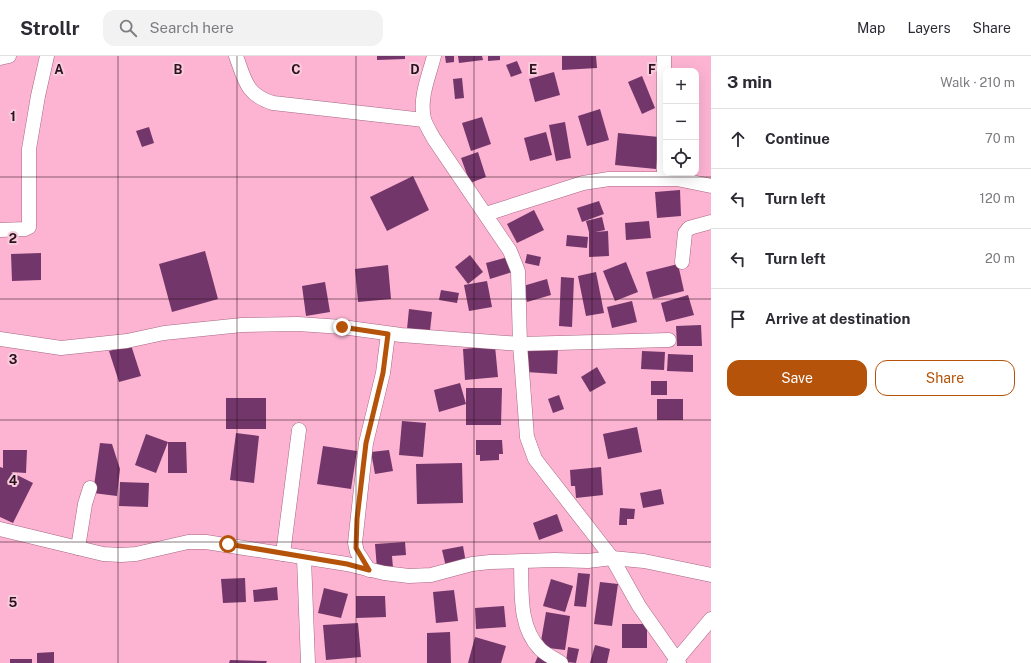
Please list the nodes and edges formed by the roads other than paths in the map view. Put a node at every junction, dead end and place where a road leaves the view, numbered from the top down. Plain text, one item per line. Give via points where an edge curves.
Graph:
1 (9, 56) edge
2 (47, 56) edge
3 (236, 56) edge
4 (434, 56) edge
5 (664, 56) edge
6 (0, 58) edge
7 (424, 120) junction
8 (664, 178) junction
9 (711, 186) edge
10 (486, 214) junction
11 (711, 222) edge
12 (0, 230) edge
13 (682, 262) dead end
14 (388, 334) junction
15 (0, 339) edge
16 (669, 340) dead end
17 (520, 344) junction
18 (298, 430) dead end
19 (90, 488) dead end
20 (0, 529) edge
21 (78, 548) junction
22 (283, 554) junction
23 (304, 558) junction
24 (612, 558) junction
25 (521, 562) junction
26 (369, 570) junction
27 (711, 575) edge
28 (711, 619) edge
29 (676, 662) edge
30 (308, 663) edge
31 (561, 663) edge

1 - 6 street
2 - 12 street via 29,150 29,226 25,229
3 - 7 street via 250,90 263,100
4 - 7 street via 424,96
5 - 8 street
7 - 10 street via 434,139
8 - 9 street
8 - 10 street via 609,179 583,183
10 - 17 street via 512,256 518,271
11 - 13 street via 689,228 685,233
14 - 15 street via 290,324 242,325 164,333 127,341 61,348
14 - 17 street
14 - 26 street via 383,373 366,443 357,519 356,548
16 - 17 street
17 - 24 street via 527,437 535,459
18 - 22 street
19 - 21 street
20 - 21 street
21 - 22 street via 121,556 188,542 206,542
22 - 23 street
23 - 26 street
23 - 30 street
24 - 25 street via 598,561
24 - 27 street via 644,561
24 - 29 street via 639,606
25 - 26 street via 472,564 431,575 409,576
25 - 31 street via 521,598 525,624 539,648
28 - 29 street

